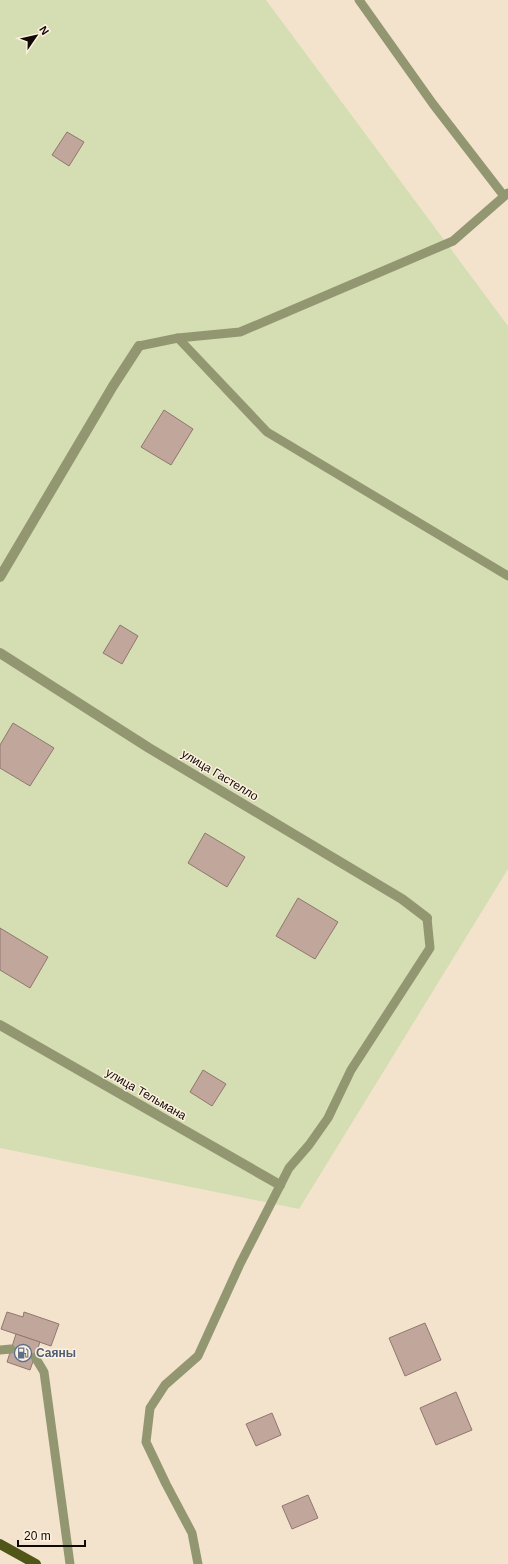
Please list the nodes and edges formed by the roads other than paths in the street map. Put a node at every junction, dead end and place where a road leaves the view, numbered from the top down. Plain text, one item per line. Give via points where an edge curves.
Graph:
1 (359, 0) edge
2 (506, 194) edge
3 (178, 338) junction
4 (139, 346) joint
5 (508, 576) edge
6 (0, 577) edge
7 (0, 654) edge
8 (428, 918) joint
9 (0, 1025) edge
10 (280, 1185) junction
11 (11, 1349) dead end
12 (0, 1350) edge
13 (35, 1357) dead end
14 (0, 1544) edge
15 (36, 1564) edge
16 (70, 1564) edge
17 (198, 1564) edge

1 - 2 lane via 433,104
2 - 3 lane via 453,241 240,332
3 - 4 lane
3 - 5 lane via 267,432
4 - 6 street
7 - 8 street, улица Гастелло via 149,748 402,899
8 - 10 lane via 430,948 351,1070 328,1118 289,1168
9 - 10 street, улица Тельмана
10 - 17 lane via 198,1356 165,1384 150,1408 146,1442 192,1533
11 - 12 lane
13 - 16 lane via 44,1372
14 - 15 main road

